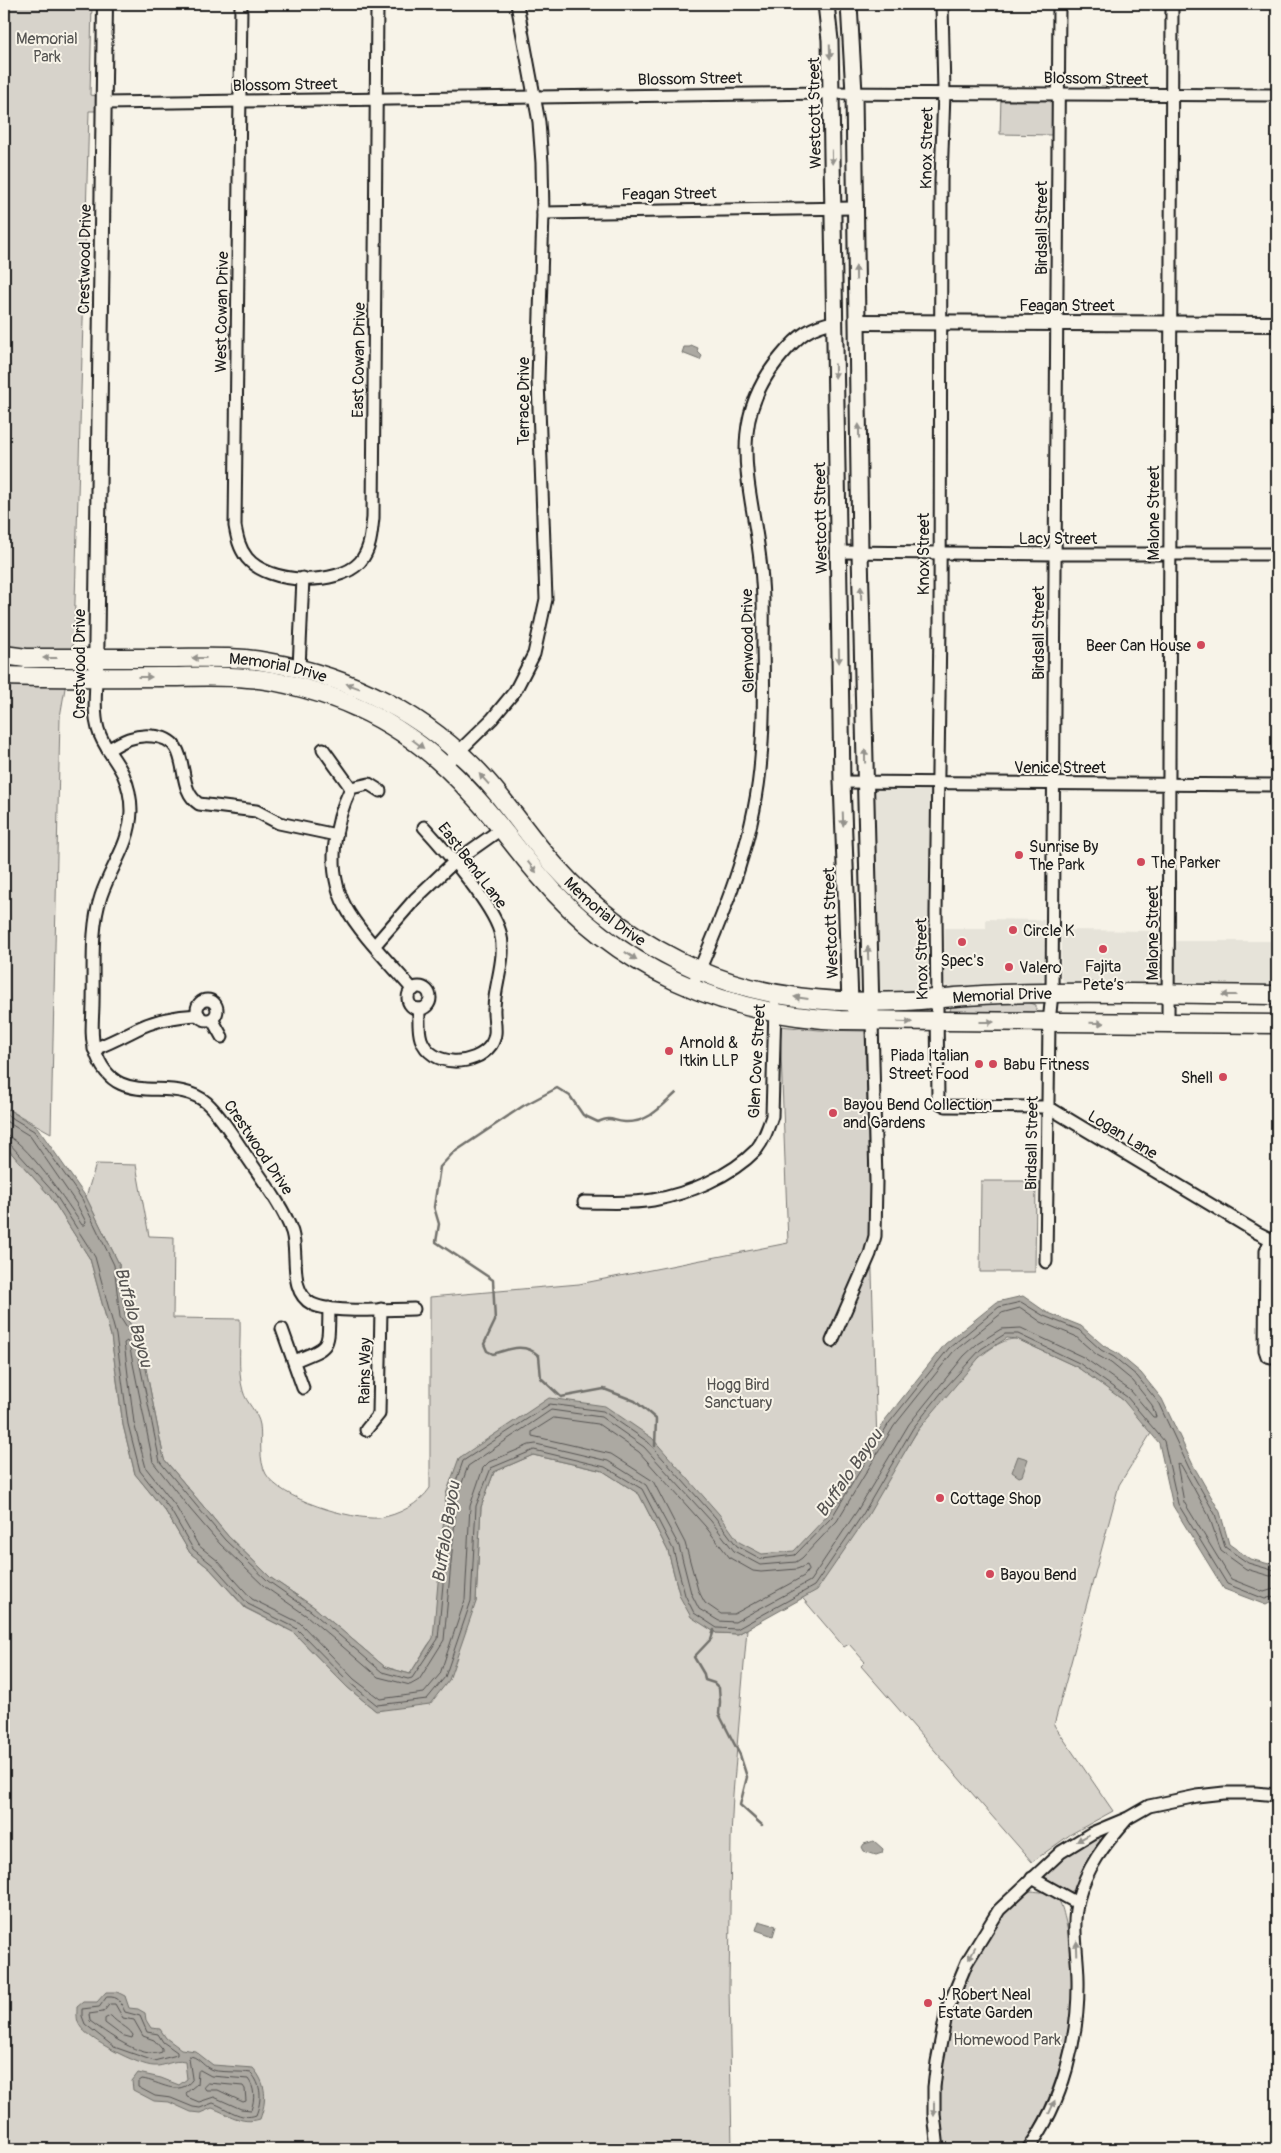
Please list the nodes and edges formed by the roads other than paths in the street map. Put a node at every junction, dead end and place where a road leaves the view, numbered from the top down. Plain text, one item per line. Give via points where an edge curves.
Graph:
1 (105, 4) edge
2 (241, 4) edge
3 (377, 4) edge
4 (517, 4) edge
5 (826, 4) edge
6 (849, 4) edge
7 (942, 4) edge
8 (1059, 4) edge
9 (1172, 4) edge
10 (832, 92) junction
11 (944, 92) junction
12 (854, 93) junction
13 (1059, 94) junction
14 (1172, 95) junction
15 (1277, 95) edge
16 (534, 96) junction
17 (376, 98) junction
18 (240, 101) junction
19 (104, 103) junction
20 (833, 208) junction
21 (854, 208) junction
22 (543, 213) junction
23 (835, 322) junction
24 (857, 322) junction
25 (941, 322) junction
26 (1057, 322) junction
27 (1171, 324) junction
28 (1277, 324) edge
29 (838, 552) junction
30 (860, 552) junction
31 (939, 554) junction
32 (1055, 554) junction
33 (1169, 554) junction
34 (1277, 554) edge
35 (302, 578) junction
36 (4, 656) edge
37 (96, 658) junction
38 (299, 668) junction
39 (4, 676) edge
40 (96, 677) junction
41 (249, 678) junction
42 (400, 709) junction
43 (391, 725) junction
44 (323, 748) dead end
45 (108, 750) junction
46 (458, 752) junction
47 (444, 766) junction
48 (842, 782) junction
49 (865, 782) junction
50 (938, 783) junction
51 (1054, 783) junction
52 (1168, 785) junction
53 (1277, 785) edge
54 (351, 788) junction
55 (380, 791) dead end
56 (515, 816) junction
57 (424, 827) dead end
58 (501, 829) junction
59 (336, 835) junction
60 (453, 863) junction
61 (866, 885) junction
62 (846, 886) junction
63 (578, 916) junction
64 (632, 934) junction
65 (375, 945) junction
66 (699, 971) junction
67 (691, 989) junction
68 (413, 990) junction
69 (1052, 994) junction
70 (777, 995) junction
71 (1168, 995) junction
72 (1277, 995) edge
73 (937, 998) junction
74 (850, 1002) junction
75 (870, 1002) junction
76 (419, 1009) junction
77 (773, 1013) junction
78 (198, 1015) junction
79 (212, 1019) junction
80 (872, 1021) junction
81 (938, 1022) junction
82 (1049, 1022) junction
83 (1168, 1023) junction
84 (1277, 1024) edge
85 (222, 1037) dead end
86 (94, 1049) junction
87 (940, 1103) joint
88 (1048, 1108) junction
89 (584, 1202) dead end
90 (1277, 1237) edge
91 (1046, 1262) dead end
92 (329, 1308) junction
93 (381, 1309) junction
94 (414, 1309) dead end
95 (1271, 1311) dead end
96 (282, 1329) dead end
97 (832, 1341) dead end
98 (294, 1362) junction
99 (303, 1388) dead end
100 (366, 1430) dead end
101 (1277, 1795) edge
102 (1128, 1818) junction
103 (1032, 1878) junction
104 (1077, 1903) junction
105 (938, 2149) edge
106 (1028, 2149) edge

1 - 19 street, Crestwood Drive
2 - 18 street, West Cowan Drive
3 - 17 street, East Cowan Drive
4 - 16 street, Terrace Drive
5 -> 10 main road, Westcott Street
6 - 12 main road
7 - 11 street, Knox Street
8 - 13 street, Birdsall Street
9 - 14 street, Malone Street
10 - 12 street, Blossom Street
10 - 16 street, Blossom Street
10 -> 20 main road, Westcott Street
11 - 12 street, Blossom Street
11 - 13 street, Blossom Street
11 - 25 street, Knox Street
12 - 21 main road
13 - 14 street, Blossom Street
13 - 26 street, Birdsall Street
14 - 15 street, Blossom Street
14 - 27 street, Malone Street
16 - 17 street, Blossom Street
16 - 22 street, Terrace Drive via 542,144
17 - 18 street, Blossom Street
17 - 35 street, East Cowan Drive via 371,539 359,562 339,575
18 - 19 street, Blossom Street
18 - 35 street, West Cowan Drive via 238,543 247,558 259,568 279,576
19 - 37 street, Crestwood Drive
20 - 21 street, Feagan Street
20 - 22 street, Feagan Street
20 - 23 main road, Westcott Street
24 -> 21 main road
22 - 46 street, Terrace Drive via 538,380 546,599 527,671 492,719
23 - 24 main road
23 -> 29 main road, Westcott Street
23 - 66 street, Glenwood Drive via 810,328 774,365 759,387 747,428 746,481 759,547 762,582 764,723 754,812 744,853
24 - 25 street, Feagan Street
30 -> 24 main road
25 - 26 street, Feagan Street
25 - 31 street, Knox Street
26 - 27 street, Feagan Street
26 - 32 street, Birdsall Street
27 - 28 street, Feagan Street
27 - 33 street, Malone Street
29 - 30 street, Lacy Street
29 -> 48 main road, Westcott Street
30 - 31 street, Lacy Street
49 -> 30 main road
31 - 32 street, Lacy Street
31 - 50 street, Knox Street
32 - 33 street, Lacy Street
32 - 51 street, Birdsall Street
33 - 34 street, Lacy Street
33 - 52 street, Malone Street
35 - 38 street
37 -> 36 main road, Memorial Drive
38 -> 37 main road, Memorial Drive via 227,658
37 - 40 street, Crestwood Drive
38 - 41 main road via 289,676 262,672
42 -> 38 main road, Memorial Drive via 362,689
39 - 40 main road, Memorial Drive
40 -> 41 main road, Memorial Drive
40 - 45 street, Crestwood Drive via 97,728
41 - 43 main road, Memorial Drive via 327,695
42 - 43 main road
42 - 46 main road, Memorial Drive
43 -> 47 main road, Memorial Drive
44 - 54 street
45 - 59 street via 135,736 168,739 182,760 188,791 199,804 256,811 279,823
45 - 86 street, Crestwood Drive via 123,774 130,794 131,812 122,852 101,896 95,929
46 - 47 street, Terrace Drive
56 -> 46 main road, Memorial Drive
47 - 58 main road, Memorial Drive via 473,794
48 - 49 street, Venice Street
48 -> 62 main road, Westcott Street
49 - 50 street, Venice Street
49 - 61 main road
50 - 51 street, Venice Street
50 - 73 street, Knox Street
51 - 52 street, Venice Street
51 - 69 street, Birdsall Street
52 - 53 street, Venice Street
52 - 71 street, Malone Street
54 - 55 street via 369,784
54 - 59 street
56 - 58 main road
56 - 64 main road, Memorial Drive via 575,888
57 - 60 street, East Bend Lane
58 - 60 street
58 -> 63 main road, Memorial Drive
59 - 65 street via 335,878 339,892 346,907
60 - 65 street via 415,899
60 - 76 street, East Bend Lane via 493,914 500,933 501,970 495,988 496,1032 492,1044 483,1054 471,1059 444,1060 435,1056 421,1040
61 - 62 main road
75 -> 61 main road
62 - 74 main road, Westcott Street
63 - 64 main road via 592,915 614,933
63 -> 67 main road, Memorial Drive via 648,967
64 - 66 main road, Memorial Drive
65 - 68 street
66 - 67 street, Glenwood Drive
66 - 70 main road, Memorial Drive
67 - 77 main road, Memorial Drive via 729,1003
68 - 76 street, East Bend Lane via 408,998 412,1006
68 - 76 street, East Bend Lane via 421,988 429,995 428,1004
69 - 71 main road, Memorial Drive
69 - 73 main road, Memorial Drive via 979,994
69 - 82 street, Birdsall Street
74 -> 70 main road, Memorial Drive
70 - 77 street, Glen Cove Street
72 -> 71 main road, Memorial Drive
71 - 83 street, Malone Street
73 - 75 main road, Memorial Drive
73 - 81 street, Knox Street
74 - 75 main road, Memorial Drive
74 - 80 main road
75 - 80 main road
77 - 80 main road, Memorial Drive
77 - 89 street, Glen Cove Street via 772,1116 756,1150 731,1170 679,1193 652,1200
78 - 79 street via 206,1020
78 - 79 street via 198,1005 210,1001 217,1011
78 - 86 street via 180,1016 143,1026
79 - 85 street
80 -> 81 main road, Memorial Drive
80 - 97 street via 875,1236
81 -> 82 main road, Memorial Drive
81 - 87 street, Knox Street via 937,1096
82 -> 83 main road, Memorial Drive
82 - 88 street, Birdsall Street
83 - 84 main road, Memorial Drive
86 - 92 street, Crestwood Drive via 115,1081 128,1087 187,1093 206,1102 218,1115 288,1223 295,1248 299,1292 313,1304
87 - 88 street, Logan Lane via 946,1106
88 - 90 street, Logan Lane via 1258,1233 1270,1239
88 - 91 street, Birdsall Street
90 - 95 street via 1266,1251
92 - 93 street, Crestwood Drive
92 - 98 street via 328,1341 322,1350
93 - 94 street, Crestwood Drive
93 - 100 street, Rains Way via 379,1414
96 - 98 street
98 - 99 street
101 - 102 street via 1197,1796 1149,1806
102 -> 103 street via 1077,1841
102 - 104 street via 1104,1845 1090,1868
103 - 104 street
103 -> 105 street via 997,1912 978,1942 947,2010 934,2087
106 -> 104 street via 1052,2108 1071,2047 1078,1982

